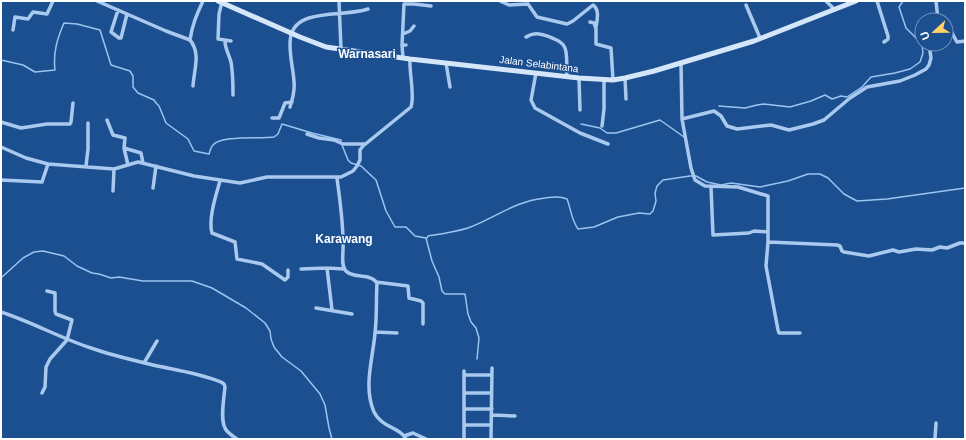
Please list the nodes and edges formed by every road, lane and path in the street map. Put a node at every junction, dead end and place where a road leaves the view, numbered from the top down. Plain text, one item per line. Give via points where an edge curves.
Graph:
1 (53, 1) edge
2 (97, 1) edge
3 (203, 1) edge
4 (340, 1) edge
5 (500, 1) edge
6 (826, 1) edge
7 (856, 1) edge
8 (877, 1) edge
9 (936, 1) edge
10 (221, 2) edge
11 (411, 2) edge
12 (228, 3) edge
13 (746, 5) dead end
14 (431, 6) dead end
15 (368, 9) dead end
16 (118, 10) junction
17 (834, 10) junction
18 (937, 12) edge
19 (127, 14) junction
20 (340, 14) junction
21 (590, 22) dead end
22 (414, 26) dead end
23 (596, 27) junction
24 (13, 30) dead end
25 (291, 33) junction
26 (403, 34) junction
27 (954, 37) edge
28 (526, 38) dead end
29 (760, 38) junction
30 (190, 40) junction
31 (225, 41) junction
32 (230, 41) dead end
33 (965, 41) edge
34 (884, 42) dead end
35 (341, 49) junction
36 (930, 52) edge
37 (403, 58) junction
38 (410, 59) junction
39 (446, 62) junction
40 (681, 63) junction
41 (536, 73) junction
42 (567, 76) junction
43 (579, 78) junction
44 (625, 78) junction
45 (604, 80) junction
46 (613, 80) junction
47 (193, 86) dead end
48 (450, 87) dead end
49 (233, 95) dead end
50 (626, 99) dead end
51 (292, 102) junction
52 (73, 103) dead end
53 (290, 107) dead end
54 (580, 110) dead end
55 (272, 118) dead end
56 (682, 119) junction
57 (107, 120) dead end
58 (1, 122) edge
59 (88, 124) dead end
60 (602, 126) dead end
61 (307, 134) dead end
62 (364, 144) junction
63 (608, 144) dead end
64 (1, 147) edge
65 (124, 148) junction
66 (143, 163) junction
67 (48, 164) junction
68 (128, 165) junction
69 (86, 166) junction
70 (156, 166) junction
71 (114, 169) junction
72 (337, 178) junction
73 (1, 180) edge
74 (220, 181) junction
75 (711, 187) junction
76 (153, 188) dead end
77 (113, 190) dead end
78 (768, 232) junction
79 (768, 242) junction
80 (965, 243) edge
81 (326, 268) junction
82 (301, 269) dead end
83 (344, 269) junction
84 (288, 270) dead end
85 (376, 282) junction
86 (46, 291) dead end
87 (316, 308) dead end
88 (332, 310) junction
89 (1, 312) edge
90 (352, 314) dead end
91 (423, 324) dead end
92 (376, 332) junction
93 (397, 333) dead end
94 (800, 333) dead end
95 (67, 340) junction
96 (157, 341) dead end
97 (144, 363) junction
98 (492, 368) dead end
99 (492, 375) junction
100 (42, 393) dead end
101 (464, 393) junction
102 (491, 393) junction
103 (464, 409) junction
104 (492, 409) junction
105 (492, 415) junction
106 (515, 416) dead end
107 (936, 423) dead end
108 (464, 425) junction
109 (491, 425) junction
110 (405, 437) edge
111 (237, 439) edge
112 (426, 439) edge
113 (464, 439) edge
114 (491, 439) edge
115 (935, 439) edge

1 - 24 street via 47,14 33,12 28,19 15,17
2 - 16 street
3 - 30 street via 193,24
4 - 20 street
5 - 23 street via 509,5 528,4 537,17 567,24 593,5 597,12
6 - 17 street
7 - 17 street, Jalan Selabintana
8 - 34 street via 888,36
9 - 18 street
10 - 12 street, Jalan Selabintana
10 - 31 street via 218,39
11 - 14 street
11 - 26 street via 404,4
12 - 25 street, Jalan Selabintana
13 - 29 street
15 - 20 street
16 - 19 street
16 - 19 street via 111,32 119,38
17 - 29 street, Jalan Selabintana
19 - 30 street
20 - 25 street via 307,18 297,24
20 - 35 street
21 - 23 street
22 - 26 street
23 - 46 street via 596,44 611,48
25 - 35 street, Jalan Selabintana via 317,44
25 - 51 street via 294,82
26 - 37 street
27 - 33 street via 957,42
28 - 42 street via 537,34 563,43 566,48
29 - 40 street, Jalan Selabintana
30 - 47 street via 197,53
31 - 32 street
31 - 49 street via 226,52 231,62
35 - 37 street, Jalan Selabintana
36 - 56 street via 931,58 926,69 900,81 867,88 850,98 824,120 813,124 788,130 771,125 737,130 727,126 721,116 714,111
37 - 38 street, Jalan Selabintana
38 - 39 street, Jalan Selabintana
38 - 62 street via 411,107
39 - 41 street, Jalan Selabintana
39 - 48 street
40 - 44 street, Jalan Selabintana
40 - 56 street
41 - 42 street, Jalan Selabintana
41 - 63 street via 532,100 534,108 580,133
42 - 43 street, Jalan Selabintana
43 - 45 street, Jalan Selabintana
43 - 54 street
44 - 46 street, Jalan Selabintana
44 - 50 street
45 - 46 street, Jalan Selabintana
45 - 60 street
51 - 53 street
51 - 55 street via 285,102 279,118
52 - 58 street via 70,124 21,128
56 - 75 street via 693,176 699,184
57 - 65 street via 113,136 125,138
59 - 69 street
61 - 62 street via 343,144
62 - 72 street via 356,169
64 - 67 street
65 - 66 street via 141,153
65 - 68 street
66 - 68 street
66 - 70 street
67 - 69 street
67 - 73 street via 42,182
68 - 71 street
69 - 71 street
70 - 74 street
70 - 76 street
71 - 77 street
72 - 74 street via 267,177 244,182
72 - 83 street via 344,231
74 - 84 street via 214,205 212,233 235,242 237,259 262,264 285,280 288,277
75 - 78 street via 738,187 767,195
75 - 78 street via 713,235
78 - 79 street
79 - 80 street via 838,245 844,252 869,256 894,250 932,250
79 - 94 street via 766,266 779,333
81 - 82 street
81 - 83 street
81 - 88 street
83 - 85 street
85 - 91 street via 408,286 409,298 423,303
85 - 92 street
86 - 95 street via 55,293 56,314 72,319
87 - 88 street
88 - 90 street
89 - 95 street
92 - 93 street
92 - 110 street via 369,375 371,404 382,422
95 - 97 street
95 - 100 street via 46,367 45,387
96 - 97 street
97 - 111 street via 190,372 222,383 225,387 224,426
98 - 99 street
99 - 101 street via 464,373
99 - 102 street
101 - 102 street
101 - 103 street
102 - 104 street
103 - 104 street
103 - 108 street
104 - 105 street
105 - 106 street
105 - 109 street
107 - 115 street
108 - 109 street
108 - 113 street
109 - 114 street
110 - 112 street via 412,433

